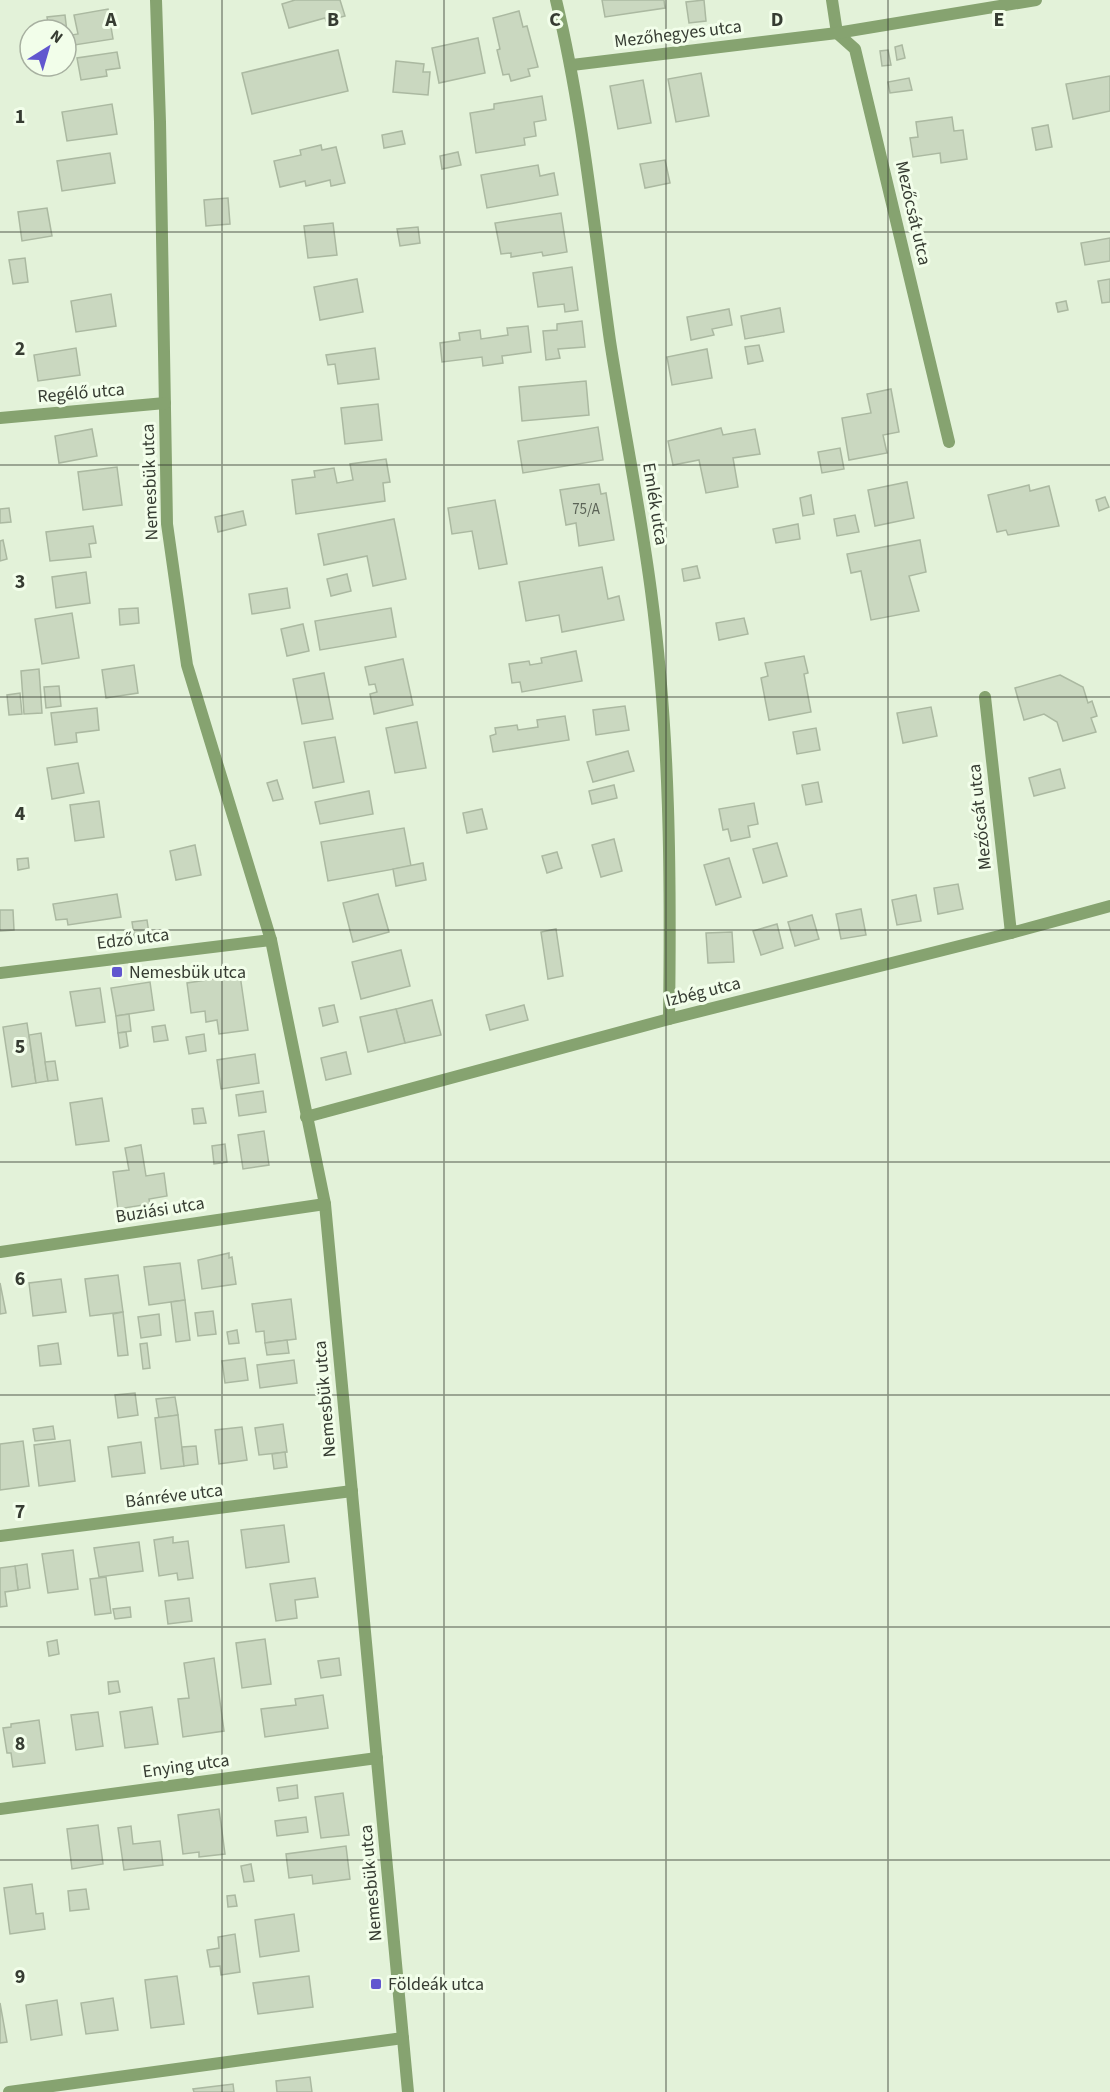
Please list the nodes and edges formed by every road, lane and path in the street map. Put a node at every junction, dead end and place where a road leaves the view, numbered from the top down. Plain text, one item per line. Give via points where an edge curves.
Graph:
1 (156, 0) edge
2 (556, 0) edge
3 (832, 0) edge
4 (1036, 0) edge
5 (837, 33) junction
6 (572, 65) junction
7 (165, 403) junction
8 (0, 418) edge
9 (949, 442) dead end
10 (985, 697) dead end
11 (1110, 906) edge
12 (1011, 933) junction
13 (271, 940) junction
14 (0, 973) edge
15 (669, 1019) junction
16 (306, 1117) junction
17 (325, 1204) junction
18 (0, 1252) edge
19 (352, 1491) junction
20 (0, 1536) edge
21 (377, 1758) junction
22 (0, 1809) edge
23 (404, 2038) junction
24 (9, 2092) edge
25 (408, 2092) edge

1 - 7 street, Nemesbük utca
2 - 6 street, Emlék utca
3 - 5 street
4 - 5 street, Mezőhegyes utca
5 - 6 street, Mezőhegyes utca
5 - 9 street, Mezőcsát utca via 855,49
6 - 15 street, Emlék utca via 652,603 666,737
7 - 8 street, Regélő utca
7 - 13 street, Nemesbük utca via 167,524 187,665
10 - 12 street, Mezőcsát utca
11 - 12 street, Izbég utca
12 - 15 street, Izbég utca
13 - 14 street, Edző utca
13 - 16 street, Nemesbük utca
15 - 16 street, Izbég utca
16 - 17 street, Nemesbük utca
17 - 18 street, Buziási utca
17 - 19 street, Nemesbük utca
19 - 20 street, Bánréve utca
19 - 21 street, Nemesbük utca
21 - 22 street, Enying utca
21 - 23 street, Nemesbük utca
23 - 24 street
23 - 25 street, Nemesbük utca

